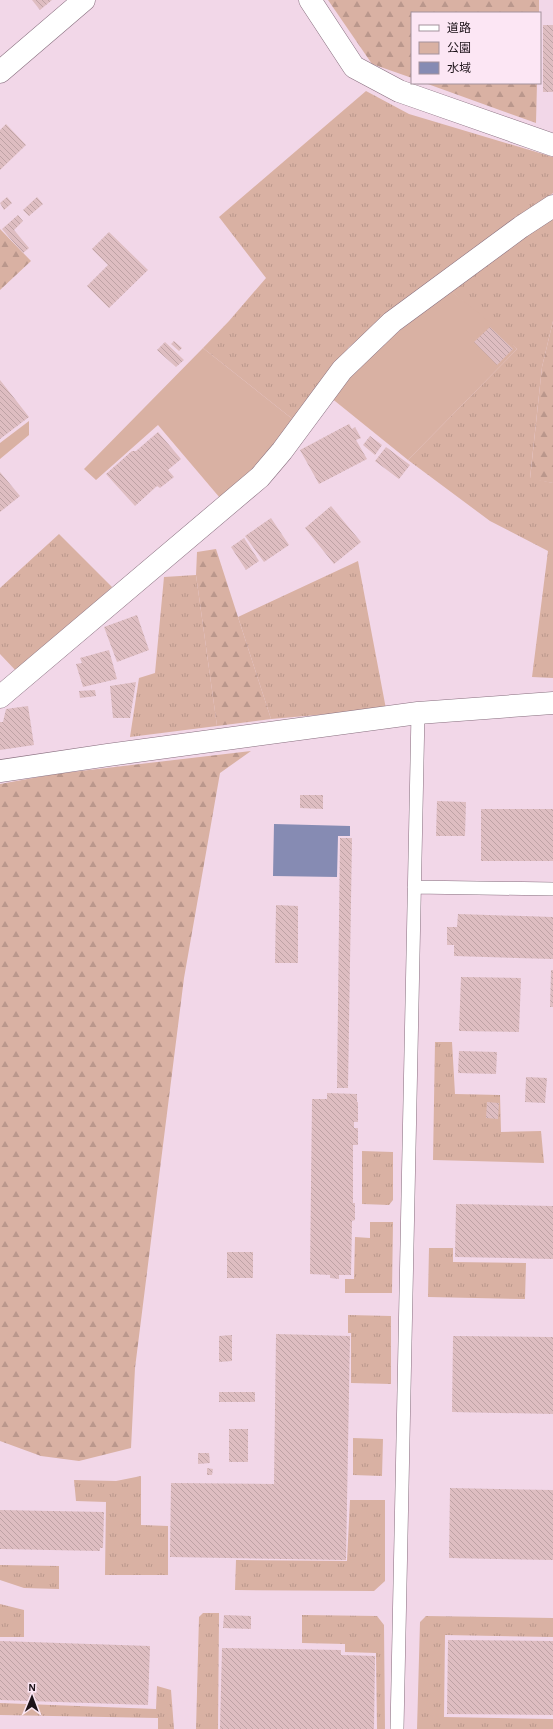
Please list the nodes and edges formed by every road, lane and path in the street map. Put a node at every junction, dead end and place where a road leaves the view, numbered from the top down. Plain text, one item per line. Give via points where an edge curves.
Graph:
1 (84, 0) edge
2 (310, 0) edge
3 (0, 72) edge
4 (553, 144) edge
5 (553, 206) edge
6 (0, 697) edge
7 (553, 703) edge
8 (418, 713) junction
9 (0, 771) edge
10 (414, 887) junction
11 (553, 889) edge
12 (397, 1729) edge

1 - 3 street
2 - 4 street via 354,67 399,91
5 - 6 street via 392,322 342,370 260,477
7 - 8 street
8 - 9 street
8 - 10 lane
10 - 11 lane
10 - 12 lane

